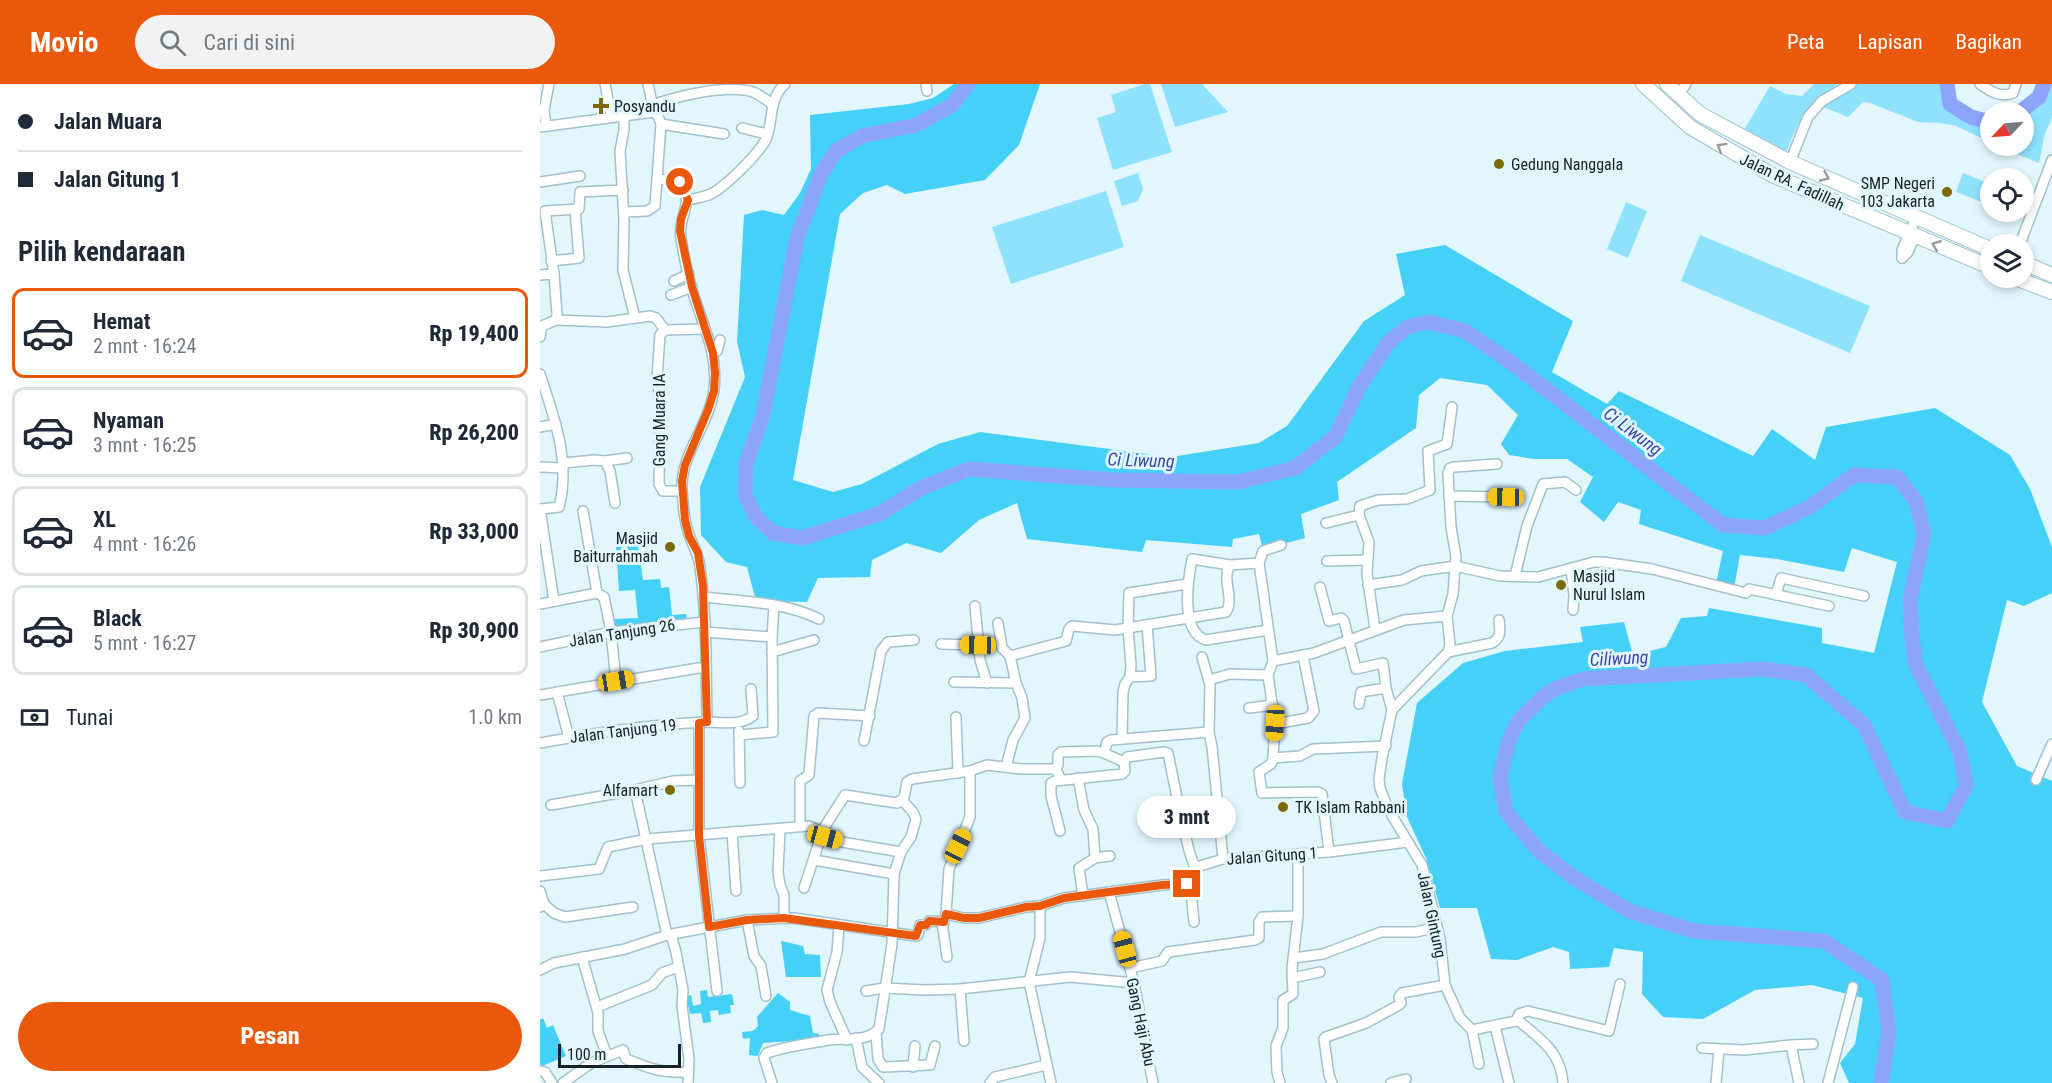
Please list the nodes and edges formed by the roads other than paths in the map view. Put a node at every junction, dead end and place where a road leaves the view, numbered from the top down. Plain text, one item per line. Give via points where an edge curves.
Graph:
1 (549, 84) edge
2 (605, 84) edge
3 (648, 84) edge
4 (785, 84) edge
5 (1643, 84) edge
6 (1667, 84) edge
7 (1851, 84) edge
8 (1980, 84) edge
9 (2016, 84) edge
10 (777, 88) edge
11 (1682, 90) edge
12 (773, 105) junction
13 (652, 108) junction
14 (624, 115) junction
15 (611, 116) junction
16 (661, 124) junction
17 (543, 126) edge
18 (742, 128) dead end
19 (724, 134) dead end
20 (767, 134) junction
21 (2052, 160) edge
22 (1790, 162) junction
23 (580, 176) dead end
24 (657, 179) junction
25 (540, 182) edge
26 (623, 190) junction
27 (688, 200) junction
28 (575, 209) junction
29 (624, 212) junction
30 (1916, 218) junction
31 (2026, 234) edge
32 (1911, 235) junction
33 (1980, 245) edge
34 (551, 261) junction
35 (1980, 263) edge
36 (2034, 268) edge
37 (554, 274) junction
38 (689, 274) junction
39 (540, 275) edge
40 (2052, 275) edge
41 (674, 281) dead end
42 (2034, 285) edge
43 (692, 287) junction
44 (2052, 292) edge
45 (671, 295) dead end
46 (635, 318) junction
47 (556, 320) junction
48 (540, 329) edge
49 (705, 329) junction
50 (665, 330) junction
51 (540, 337) edge
52 (720, 340) dead end
53 (713, 353) junction
54 (540, 374) edge
55 (1452, 407) dead end
56 (556, 424) junction
57 (540, 427) edge
58 (627, 458) dead end
59 (605, 461) junction
60 (1497, 464) dead end
61 (563, 466) junction
62 (541, 467) edge
63 (1576, 490) dead end
64 (682, 491) junction
65 (1449, 496) junction
66 (1506, 497) dead end
67 (615, 503) dead end
68 (540, 509) edge
69 (583, 512) dead end
70 (1359, 514) junction
71 (1326, 523) dead end
72 (1281, 545) dead end
73 (1367, 560) junction
74 (1327, 561) dead end
75 (1259, 563) junction
76 (1230, 565) junction
77 (1455, 567) junction
78 (1571, 568) junction
79 (1515, 576) junction
80 (1187, 584) junction
81 (1368, 585) junction
82 (1320, 587) dead end
83 (597, 593) junction
84 (1776, 595) junction
85 (1864, 596) dead end
86 (703, 597) junction
87 (554, 601) junction
88 (540, 604) edge
89 (774, 606) junction
90 (975, 606) dead end
91 (1829, 606) dead end
92 (1572, 610) dead end
93 (1447, 616) junction
94 (1190, 618) junction
95 (819, 619) dead end
96 (1499, 620) dead end
97 (998, 623) dead end
98 (1147, 625) junction
99 (609, 626) junction
100 (705, 627) junction
101 (1128, 628) junction
102 (1375, 629) junction
103 (1268, 630) junction
104 (772, 637) junction
105 (1350, 639) junction
106 (814, 640) dead end
107 (914, 640) dead end
108 (941, 644) dead end
109 (978, 645) junction
110 (540, 647) edge
111 (772, 652) junction
112 (1448, 652) junction
113 (1303, 655) junction
114 (1010, 656) junction
115 (1202, 657) dead end
116 (1273, 661) junction
117 (706, 668) junction
118 (1268, 675) junction
119 (1130, 677) junction
120 (1209, 680) junction
121 (616, 681) junction
122 (954, 682) dead end
123 (987, 683) junction
124 (1016, 683) junction
125 (1386, 688) junction
126 (751, 690) dead end
127 (557, 692) junction
128 (540, 695) edge
129 (1359, 704) dead end
130 (1273, 705) junction
131 (1249, 708) dead end
132 (1392, 710) junction
133 (870, 716) junction
134 (956, 717) dead end
135 (739, 722) junction
136 (703, 723) junction
137 (1275, 723) junction
138 (1209, 732) junction
139 (739, 735) junction
140 (569, 738) junction
141 (1122, 739) junction
142 (864, 741) dead end
143 (540, 743) edge
144 (2052, 744) edge
145 (1386, 746) junction
146 (1104, 753) junction
147 (1273, 758) junction
148 (1124, 762) junction
149 (2042, 766) junction
150 (1006, 767) junction
151 (1056, 769) junction
152 (2052, 770) edge
153 (970, 771) junction
154 (958, 773) junction
155 (1078, 778) junction
156 (699, 780) junction
157 (1061, 780) junction
158 (2036, 780) dead end
159 (740, 783) dead end
160 (635, 790) junction
161 (902, 800) junction
162 (551, 805) dead end
163 (800, 826) junction
164 (780, 830) junction
165 (1060, 831) dead end
166 (732, 832) junction
167 (820, 833) junction
168 (699, 836) junction
169 (647, 839) junction
170 (1408, 842) junction
171 (901, 852) junction
172 (1329, 852) junction
173 (1298, 854) junction
174 (1110, 856) dead end
175 (1095, 858) junction
176 (1223, 859) junction
177 (814, 860) junction
178 (1196, 870) junction
179 (894, 874) junction
180 (540, 876) edge
181 (1191, 881) junction
182 (804, 888) dead end
183 (540, 891) edge
184 (736, 891) dead end
185 (1109, 892) junction
186 (1083, 896) junction
187 (542, 906) edge
188 (1040, 906) junction
189 (633, 907) dead end
190 (1298, 916) junction
191 (784, 918) junction
192 (944, 918) junction
193 (747, 920) junction
194 (1194, 922) dead end
195 (839, 926) junction
196 (709, 927) junction
197 (1437, 927) junction
198 (892, 933) junction
199 (669, 935) junction
200 (582, 957) junction
201 (947, 957) dead end
202 (1294, 958) junction
203 (678, 967) junction
204 (1130, 968) junction
205 (540, 970) edge
206 (1320, 972) dead end
207 (1292, 978) junction
208 (1029, 982) junction
209 (1134, 983) junction
210 (1620, 984) dead end
211 (1446, 985) junction
212 (1854, 987) dead end
213 (884, 988) junction
214 (960, 989) junction
215 (717, 991) dead end
216 (866, 991) dead end
217 (766, 996) dead end
218 (597, 1007) junction
219 (1516, 1021) junction
220 (1495, 1026) junction
221 (1472, 1030) junction
222 (876, 1033) junction
223 (852, 1039) junction
224 (964, 1041) dead end
225 (1813, 1044) dead end
226 (1791, 1045) junction
227 (915, 1046) dead end
228 (935, 1046) dead end
229 (1702, 1047) dead end
230 (1719, 1050) junction
231 (607, 1056) junction
232 (1479, 1064) dead end
233 (1046, 1065) junction
234 (913, 1067) junction
235 (540, 1071) edge
236 (688, 1072) junction
237 (1406, 1079) dead end
238 (991, 1081) edge
239 (552, 1083) edge
240 (563, 1083) edge
241 (688, 1083) edge
242 (772, 1083) edge
243 (879, 1083) edge
244 (980, 1083) edge
245 (1051, 1083) edge
246 (1154, 1083) edge
247 (1280, 1083) edge
248 (1332, 1083) edge
249 (1391, 1083) edge
250 (1509, 1083) edge
251 (1563, 1083) edge
252 (1716, 1083) edge
253 (1799, 1083) edge
254 (1828, 1083) edge

1 - 17 street
2 - 15 street
3 - 13 street
4 - 10 street
32 -> 5 main road, Jalan RA. Fadillah via 1800,188 1735,155 1690,127
6 - 11 main road, Jalan RA. Fadillah
7 - 22 street via 1822,101 1808,117
8 - 9 street via 2006,96 2013,93
10 - 12 street
11 - 22 main road, Jalan RA. Fadillah via 1700,114
12 - 13 street via 755,93 727,90 695,94
12 - 20 street
13 - 14 street
13 - 16 street
14 - 15 street
14 - 26 street via 620,147
15 - 17 street
16 - 19 street
16 - 24 street
18 - 20 street
20 - 27 street via 757,151 718,189
21 - 31 street
22 -> 30 main road, Jalan RA. Fadillah
23 - 25 street
24 - 27 street via 680,182
24 - 29 street via 653,208
26 - 28 street via 580,192 579,208
26 - 29 street
27 - 38 street via 680,231
28 - 34 street via 579,258
28 - 34 street via 544,212
29 - 46 street via 622,270
30 - 32 street
30 - 33 main road, Jalan RA. Fadillah
35 -> 32 main road, Jalan RA. Fadillah
34 - 37 street
36 - 40 main road
37 - 39 street
37 - 47 street
38 - 41 street
38 - 43 street
42 - 44 main road
43 - 45 street
43 - 49 street
46 - 47 street via 607,322
46 - 50 street via 656,318
47 - 48 street
48 - 51 street
49 - 50 street
49 - 53 street
50 - 64 street, Gang Muara IA via 660,335 657,378 659,484 663,491
52 - 53 street
53 - 64 street via 714,391 682,473
54 - 56 street
55 - 70 street via 1447,444 1428,451 1430,490 1407,499 1361,504
56 - 57 street
56 - 61 street
58 - 59 street
59 - 61 street
59 - 67 street
60 - 65 street via 1450,468
61 - 62 street
61 - 68 street via 560,504
63 - 79 street via 1564,482 1543,484 1527,526
64 - 86 street via 689,536 698,553
65 - 66 street
65 - 77 street
68 - 87 street
69 - 83 street
70 - 71 street
70 - 73 street via 1369,542
72 - 75 street via 1263,551
73 - 74 street
73 - 81 street
75 - 76 street
75 - 103 street
76 - 80 street via 1192,559
76 - 94 street via 1226,572 1228,610
77 - 79 street
77 - 81 street
77 - 93 street
78 - 79 street via 1538,577
78 - 84 street via 1610,562 1746,593 1749,589
78 - 92 street
80 - 94 street
80 - 101 street via 1129,593
81 - 102 street
82 - 105 street, Jalan Gintung via 1329,621 1342,619
83 - 87 street
83 - 99 street via 604,597
84 - 85 street via 1781,578
84 - 91 street
86 - 89 street
86 - 100 street
87 - 88 street
89 - 95 street
89 - 104 street
90 - 109 street
93 - 102 street via 1404,620
93 - 112 street
94 - 98 street
94 - 103 street via 1192,630 1206,640
96 - 112 street via 1498,640
97 - 114 street via 1002,648
98 - 101 street
98 - 119 street via 1150,676
99 - 100 street, Jalan Tanjung 26
99 - 110 street, Jalan Tanjung 26
99 - 121 street
100 - 104 street, Jalan Tanjung 26
100 - 117 street
101 - 114 street via 1072,626 1066,641
101 - 119 street
102 - 105 street
103 - 116 street
104 - 111 street
105 - 113 street
105 - 125 street, Jalan Gintung via 1356,669 1383,663
106 - 111 street
107 - 133 street via 891,641 881,651
108 - 109 street
109 - 123 street
111 - 139 street via 773,732
112 - 132 street
113 - 116 street
113 - 137 street via 1314,711 1308,718
114 - 124 street
115 - 120 street
116 - 118 street
117 - 121 street
117 - 136 street
118 - 120 street via 1230,674
118 - 130 street
119 - 141 street via 1124,687
120 - 138 street
121 - 127 street
122 - 123 street
123 - 124 street
124 - 150 street via 1025,718 1013,740
125 - 129 street via 1361,692
125 - 132 street, Jalan Gintung
126 - 135 street via 753,716
127 - 128 street
127 - 140 street
130 - 131 street
130 - 137 street
132 - 145 street, Jalan Gintung
133 - 142 street
133 - 163 street via 814,716 809,775 800,781
134 - 154 street
135 - 136 street, Jalan Tanjung 19
135 - 139 street
136 - 140 street, Jalan Tanjung 19 via 653,725
136 - 156 street
137 - 147 street
138 - 141 street
138 - 176 street
139 - 159 street
140 - 143 street, Jalan Tanjung 19
141 - 146 street via 1107,742
144 - 149 street
145 - 147 street via 1313,749 1300,756
145 - 170 street, Jalan Gintung via 1380,788
146 - 148 street
146 - 151 street via 1060,753
147 - 172 street via 1259,772 1262,793 1322,794
148 - 155 street via 1122,774
148 - 178 street via 1127,757 1168,753
149 - 152 street
149 - 158 street
150 - 151 street
150 - 153 street via 986,766
151 - 157 street
153 - 154 street
153 - 192 street via 970,817 949,869
154 - 161 street via 910,779
155 - 157 street
155 - 175 street via 1084,810 1093,829
156 - 160 street via 673,781
156 - 168 street
157 - 165 street via 1051,785
160 - 162 street
160 - 169 street
161 - 167 street via 894,803 847,794
161 - 171 street via 916,819
163 - 164 street
163 - 167 street via 812,826
164 - 166 street
164 - 191 street via 778,872
166 - 168 street
166 - 184 street
167 - 171 street via 842,842
167 - 177 street
168 - 169 street
168 - 196 street
169 - 180 street via 608,847 599,869
169 - 199 street
170 - 172 street, Jalan Gitung 1
170 - 197 street, Jalan Gintung via 1422,866
171 - 179 street
172 - 173 street, Jalan Gitung 1
173 - 176 street, Jalan Gitung 1
173 - 190 street
174 - 175 street
175 - 186 street via 1079,868
176 - 178 street, Jalan Gitung 1
177 - 179 street
177 - 182 street
178 - 181 street
179 - 198 street
181 - 185 street
181 - 194 street
183 - 187 street
185 - 186 street
185 - 204 street, Gang Haji Abu
186 - 188 street
187 - 189 street via 565,916
188 - 192 street via 971,918
188 - 208 street via 1040,938
190 - 202 street
190 - 204 street via 1262,917 1255,940 1168,952 1162,961
191 - 193 street
191 - 195 street
192 - 198 street via 920,925 916,936
192 - 201 street
193 - 196 street
193 - 217 street
195 - 198 street
195 - 223 street via 827,990
196 - 199 street
196 - 215 street
197 - 202 street via 1416,932 1381,932 1323,954
197 - 211 street, Jalan Gintung
198 - 213 street
199 - 200 street
199 - 203 street
200 - 205 street
200 - 218 street
202 - 207 street
203 - 218 street via 662,973 652,986
203 - 236 street
204 - 209 street, Gang Haji Abu
206 - 207 street
207 - 247 street via 1292,995 1283,1000 1283,1028 1276,1046
208 - 209 street via 1070,977
208 - 214 street
208 - 233 street
209 - 246 street, Gang Haji Abu
210 - 219 street via 1609,1031 1528,1011 1519,1014
211 - 221 street, Jalan Gintung via 1460,1018
211 - 248 street via 1402,993 1399,1005 1324,1039
212 - 254 street
213 - 214 street
213 - 216 street
213 - 222 street
214 - 224 street
218 - 231 street via 598,1031
219 - 220 street
219 - 251 street via 1555,1055
220 - 221 street
220 - 250 street
221 - 232 street
222 - 223 street
222 - 234 street via 878,1059 883,1067
223 - 242 street via 767,1053 764,1058
223 - 243 street via 862,1067
225 - 226 street
226 - 230 street
226 - 253 street
227 - 234 street
228 - 234 street via 932,1064
229 - 230 street
230 - 252 street
231 - 236 street via 623,1050 626,1059 653,1070
231 - 240 street
233 - 238 street
233 - 245 street
235 - 239 street
236 - 241 street
237 - 249 street
238 - 244 street via 986,1078

